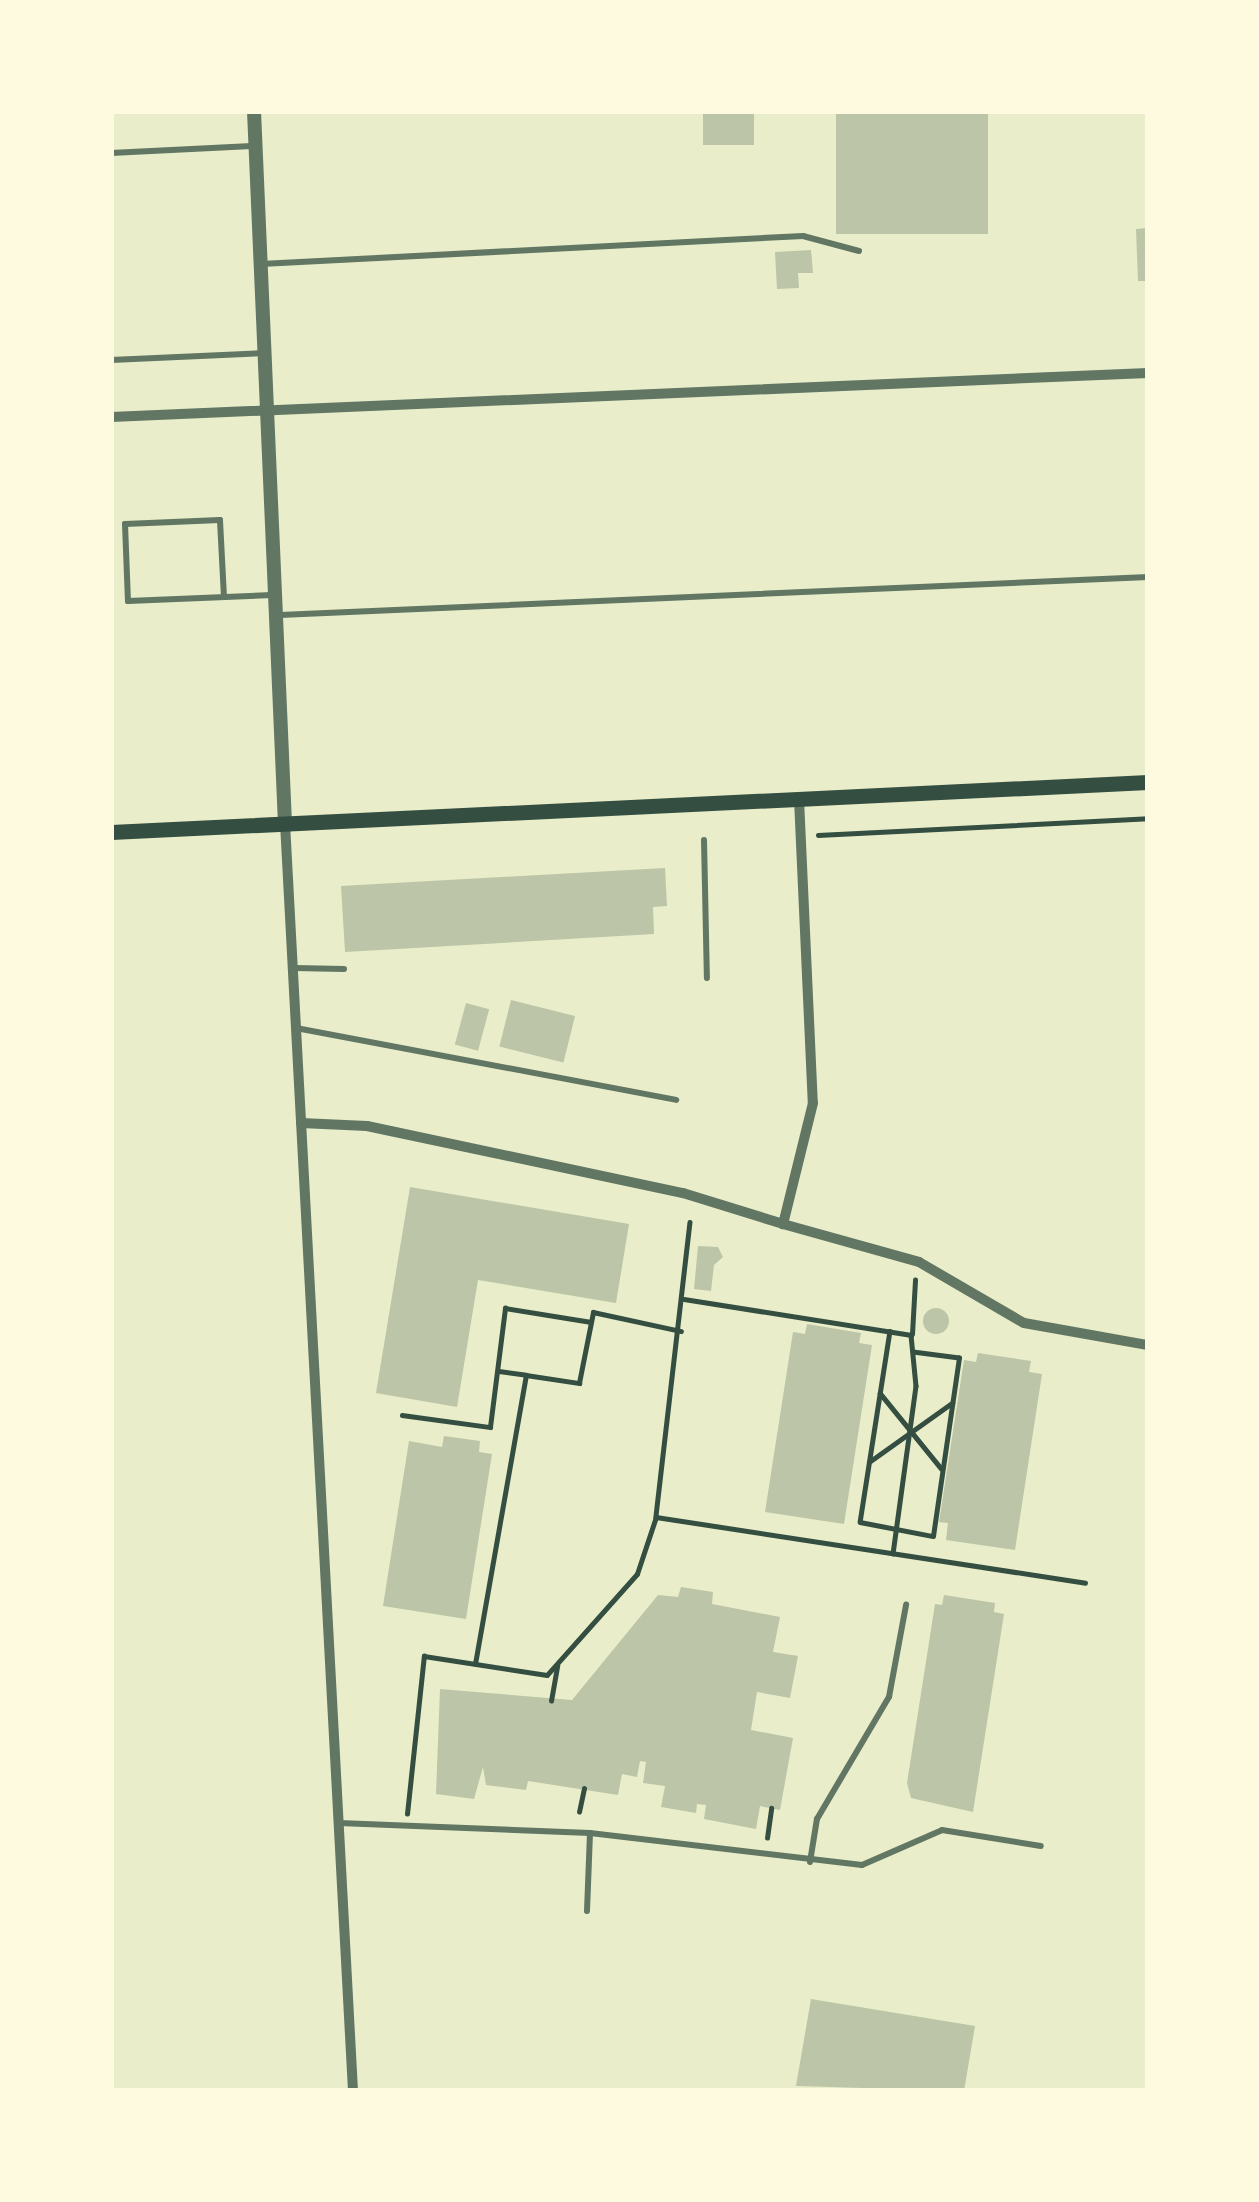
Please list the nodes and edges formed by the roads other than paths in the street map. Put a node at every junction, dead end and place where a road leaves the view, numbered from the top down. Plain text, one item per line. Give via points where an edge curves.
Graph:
1 (254, 111) edge
2 (255, 146) junction
3 (111, 153) edge
4 (859, 251) dead end
5 (261, 265) junction
6 (265, 353) junction
7 (111, 360) edge
8 (1148, 373) edge
9 (267, 412) junction
10 (111, 417) edge
11 (1148, 577) edge
12 (275, 595) junction
13 (224, 597) junction
14 (276, 616) junction
15 (1148, 782) edge
16 (799, 799) junction
17 (285, 823) junction
18 (111, 832) edge
19 (704, 840) dead end
20 (292, 968) junction
21 (344, 969) dead end
22 (707, 978) dead end
23 (296, 1028) junction
24 (676, 1100) dead end
25 (301, 1123) junction
26 (783, 1224) junction
27 (1148, 1345) edge
28 (906, 1605) dead end
29 (339, 1822) junction
30 (590, 1833) junction
31 (1040, 1846) dead end
32 (810, 1862) junction
33 (587, 1911) dead end
34 (353, 2091) edge

1 - 2 street
2 - 3 lane
2 - 5 street
4 - 5 lane via 839,240 788,236
5 - 6 street
6 - 7 lane
6 - 9 street
8 - 9 street
9 - 10 street
9 - 12 street
11 - 14 lane
12 - 13 lane
12 - 14 street
13 - 13 lane via 128,601 125,524 220,520
14 - 17 street
15 - 16 main road
16 - 17 main road
16 - 26 street via 813,1103
17 - 18 main road
17 - 20 street
19 - 22 lane
20 - 21 lane
20 - 23 street
23 - 24 lane
23 - 25 street
25 - 26 street via 367,1126 683,1193
25 - 29 street
26 - 27 street via 919,1262 1024,1323
28 - 32 lane via 889,1697 817,1819
29 - 30 lane
29 - 34 street
30 - 32 lane
30 - 33 lane
31 - 32 lane via 942,1830 872,1863

